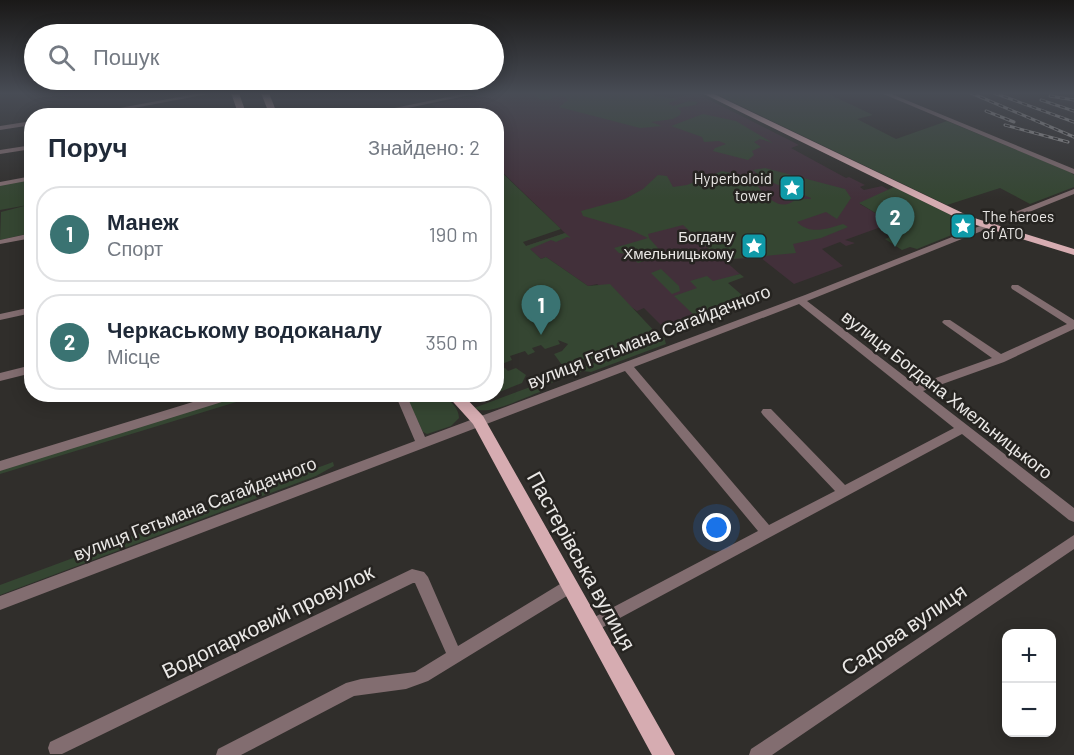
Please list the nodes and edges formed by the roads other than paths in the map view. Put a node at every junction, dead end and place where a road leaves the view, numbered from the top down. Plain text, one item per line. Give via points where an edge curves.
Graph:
1 (780, 128) edge
2 (969, 128) edge
3 (24, 148) edge
4 (0, 152) edge
5 (1074, 172) edge
6 (24, 180) edge
7 (0, 184) edge
8 (1074, 191) edge
9 (985, 226) junction
10 (24, 237) edge
11 (0, 242) edge
12 (1074, 252) edge
13 (1015, 287) dead end
14 (800, 300) junction
15 (24, 311) edge
16 (0, 317) edge
17 (947, 322) dead end
18 (1074, 325) edge
19 (1000, 359) junction
20 (626, 365) junction
21 (24, 371) edge
22 (0, 377) edge
23 (914, 390) junction
24 (208, 402) edge
25 (404, 402) edge
26 (461, 402) edge
27 (767, 412) dead end
28 (478, 420) junction
29 (962, 429) junction
30 (421, 441) junction
31 (0, 466) edge
32 (844, 492) junction
33 (1074, 516) edge
34 (768, 533) junction
35 (1074, 541) edge
36 (570, 586) junction
37 (0, 603) edge
38 (592, 626) junction
39 (455, 657) junction
40 (56, 748) dead end
41 (224, 755) edge
42 (664, 755) edge
43 (757, 755) edge

1 - 9 main road
2 - 5 street
3 - 4 street
6 - 7 street
8 - 9 street, вулиця Гетьмана Сагайдачного
9 - 12 main road
9 - 14 street, вулиця Гетьмана Сагайдачного
10 - 11 street
13 - 18 street
14 - 20 street, вулиця Гетьмана Сагайдачного
14 - 23 street, вулиця Богдана Хмельницького
15 - 16 street
17 - 19 street
18 - 19 street
19 - 23 street
20 - 28 street, вулиця Гетьмана Сагайдачного
20 - 34 street
21 - 22 street
23 - 29 street, вулиця Богдана Хмельницького
24 - 31 street
25 - 30 street
26 - 28 main road, Пастерівська вулиця
27 - 32 street
28 - 30 street, вулиця Гетьмана Сагайдачного
28 - 36 main road, Пастерівська вулиця
29 - 32 street
29 - 33 street, вулиця Богдана Хмельницького
30 - 37 street, вулиця Гетьмана Сагайдачного
32 - 34 street
34 - 38 street
35 - 43 street, Садова вулиця
36 - 38 main road, Пастерівська вулиця
36 - 39 street
38 - 42 main road, Пастерівська вулиця
39 - 40 street, Водопарковий провулок via 423,582 412,576
39 - 41 street via 413,681 367,684 352,689

